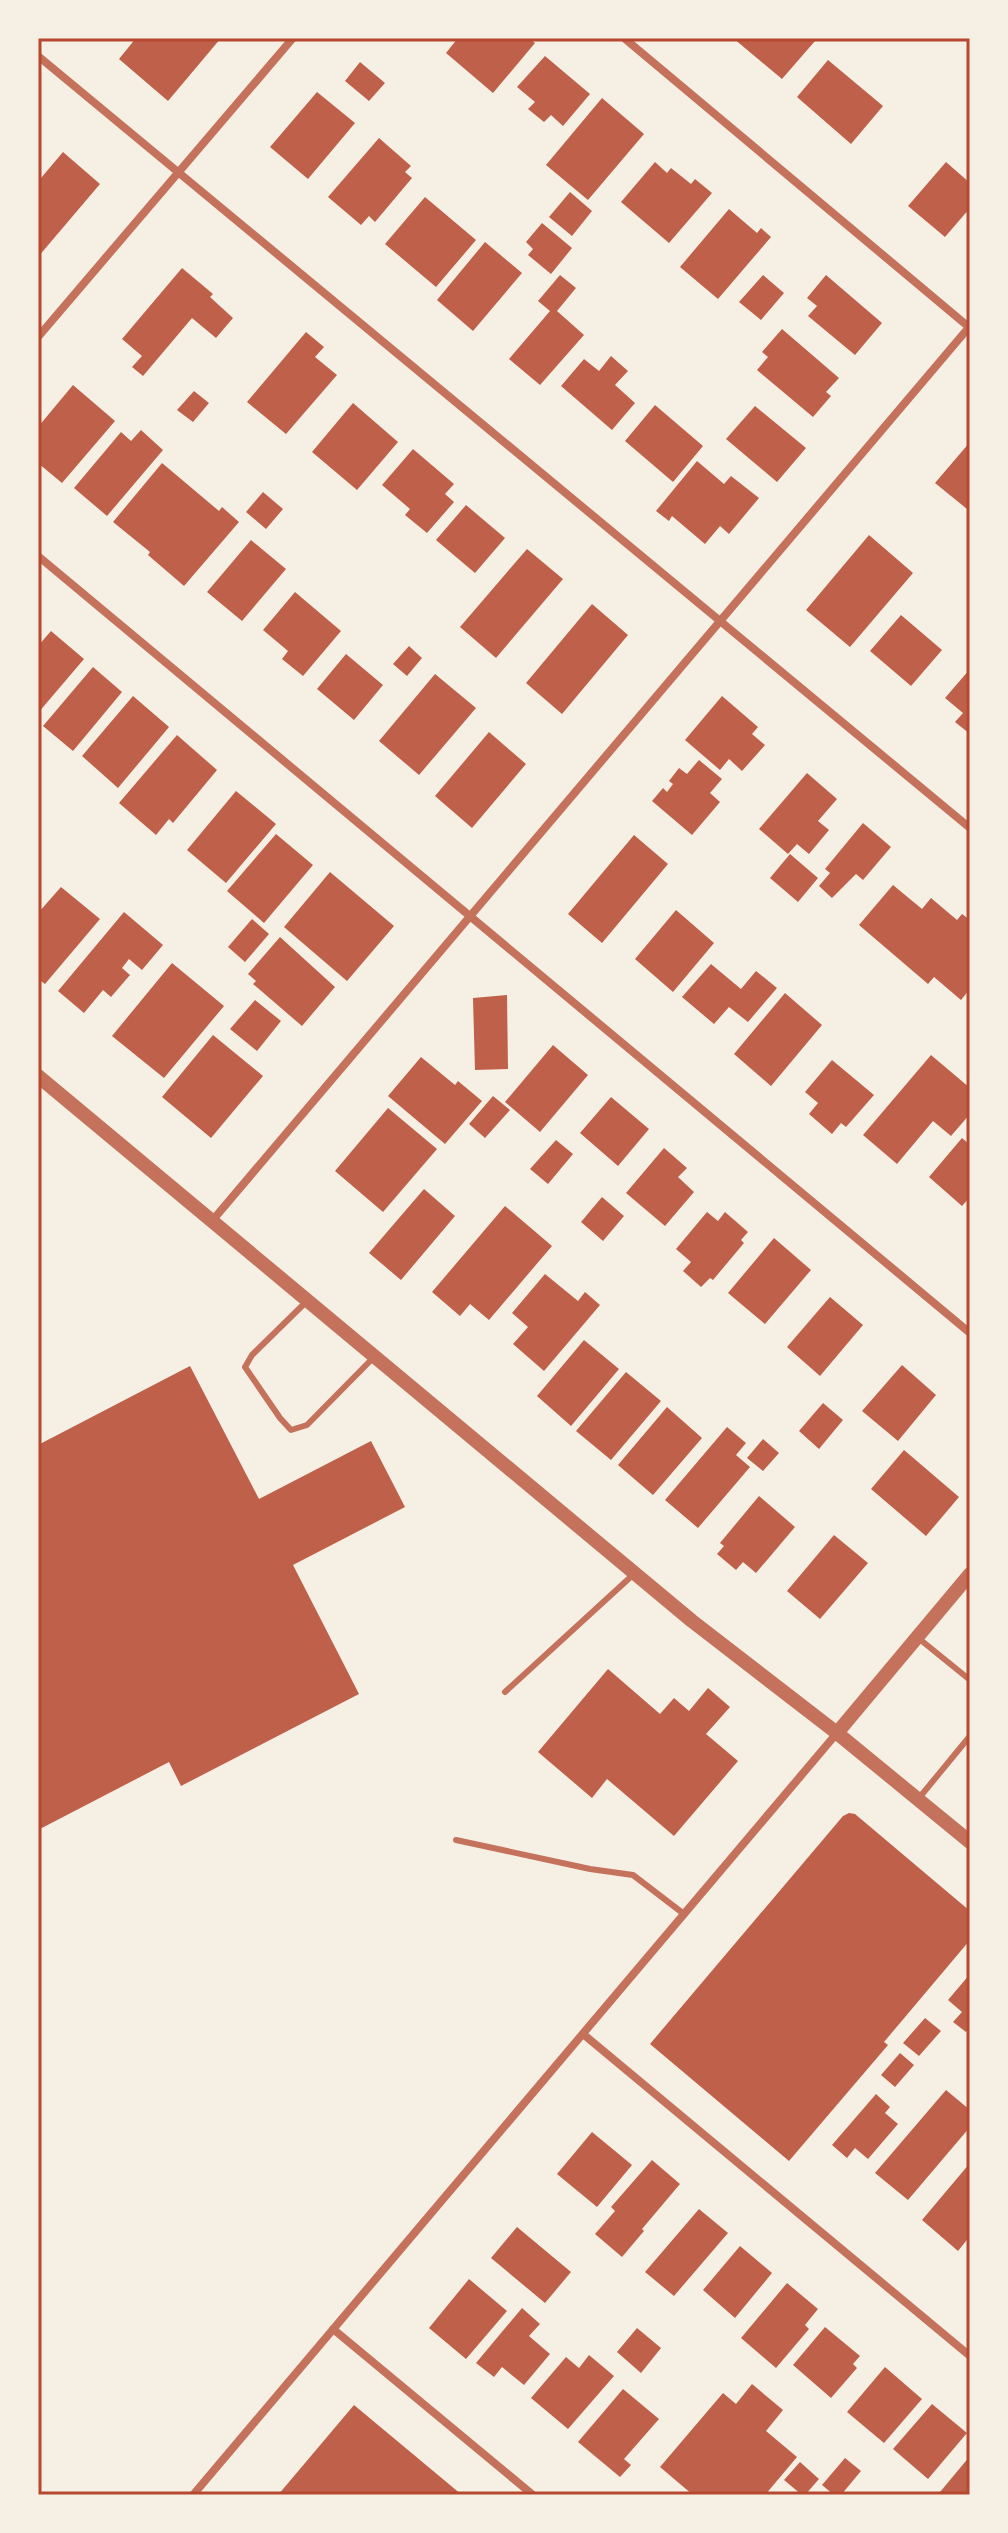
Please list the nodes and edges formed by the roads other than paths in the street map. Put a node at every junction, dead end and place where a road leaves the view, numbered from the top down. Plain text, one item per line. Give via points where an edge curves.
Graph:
1 (293, 38) edge
2 (624, 38) edge
3 (38, 56) edge
4 (178, 172) junction
5 (970, 327) edge
6 (38, 337) edge
7 (38, 556) edge
8 (721, 620) junction
9 (970, 828) edge
10 (471, 917) junction
11 (38, 1076) edge
12 (212, 1221) junction
13 (307, 1301) junction
14 (970, 1333) edge
15 (374, 1356) junction
16 (635, 1573) junction
17 (970, 1574) edge
18 (917, 1637) junction
19 (970, 1680) edge
20 (505, 1692) dead end
21 (837, 1733) junction
22 (970, 1736) edge
23 (918, 1799) junction
24 (456, 1840) dead end
25 (970, 1842) edge
26 (684, 1914) junction
27 (583, 2034) junction
28 (333, 2329) junction
29 (970, 2356) edge
30 (193, 2495) edge
31 (533, 2495) edge

1 - 4 street
2 - 5 street
3 - 4 street
4 - 6 street
4 - 8 street
5 - 8 street
7 - 10 street
8 - 9 street
8 - 10 street
10 - 12 street
10 - 14 street
11 - 12 street
12 - 13 street
13 - 15 street
13 - 15 lane via 245,1367 291,1430 307,1425
15 - 16 street
16 - 20 lane
16 - 21 street
17 - 18 street
18 - 19 lane
18 - 21 street
21 - 23 street
21 - 26 street
22 - 23 lane
23 - 25 street
24 - 26 lane via 633,1875
26 - 27 street
27 - 28 street
27 - 29 street
28 - 30 street
28 - 31 street

